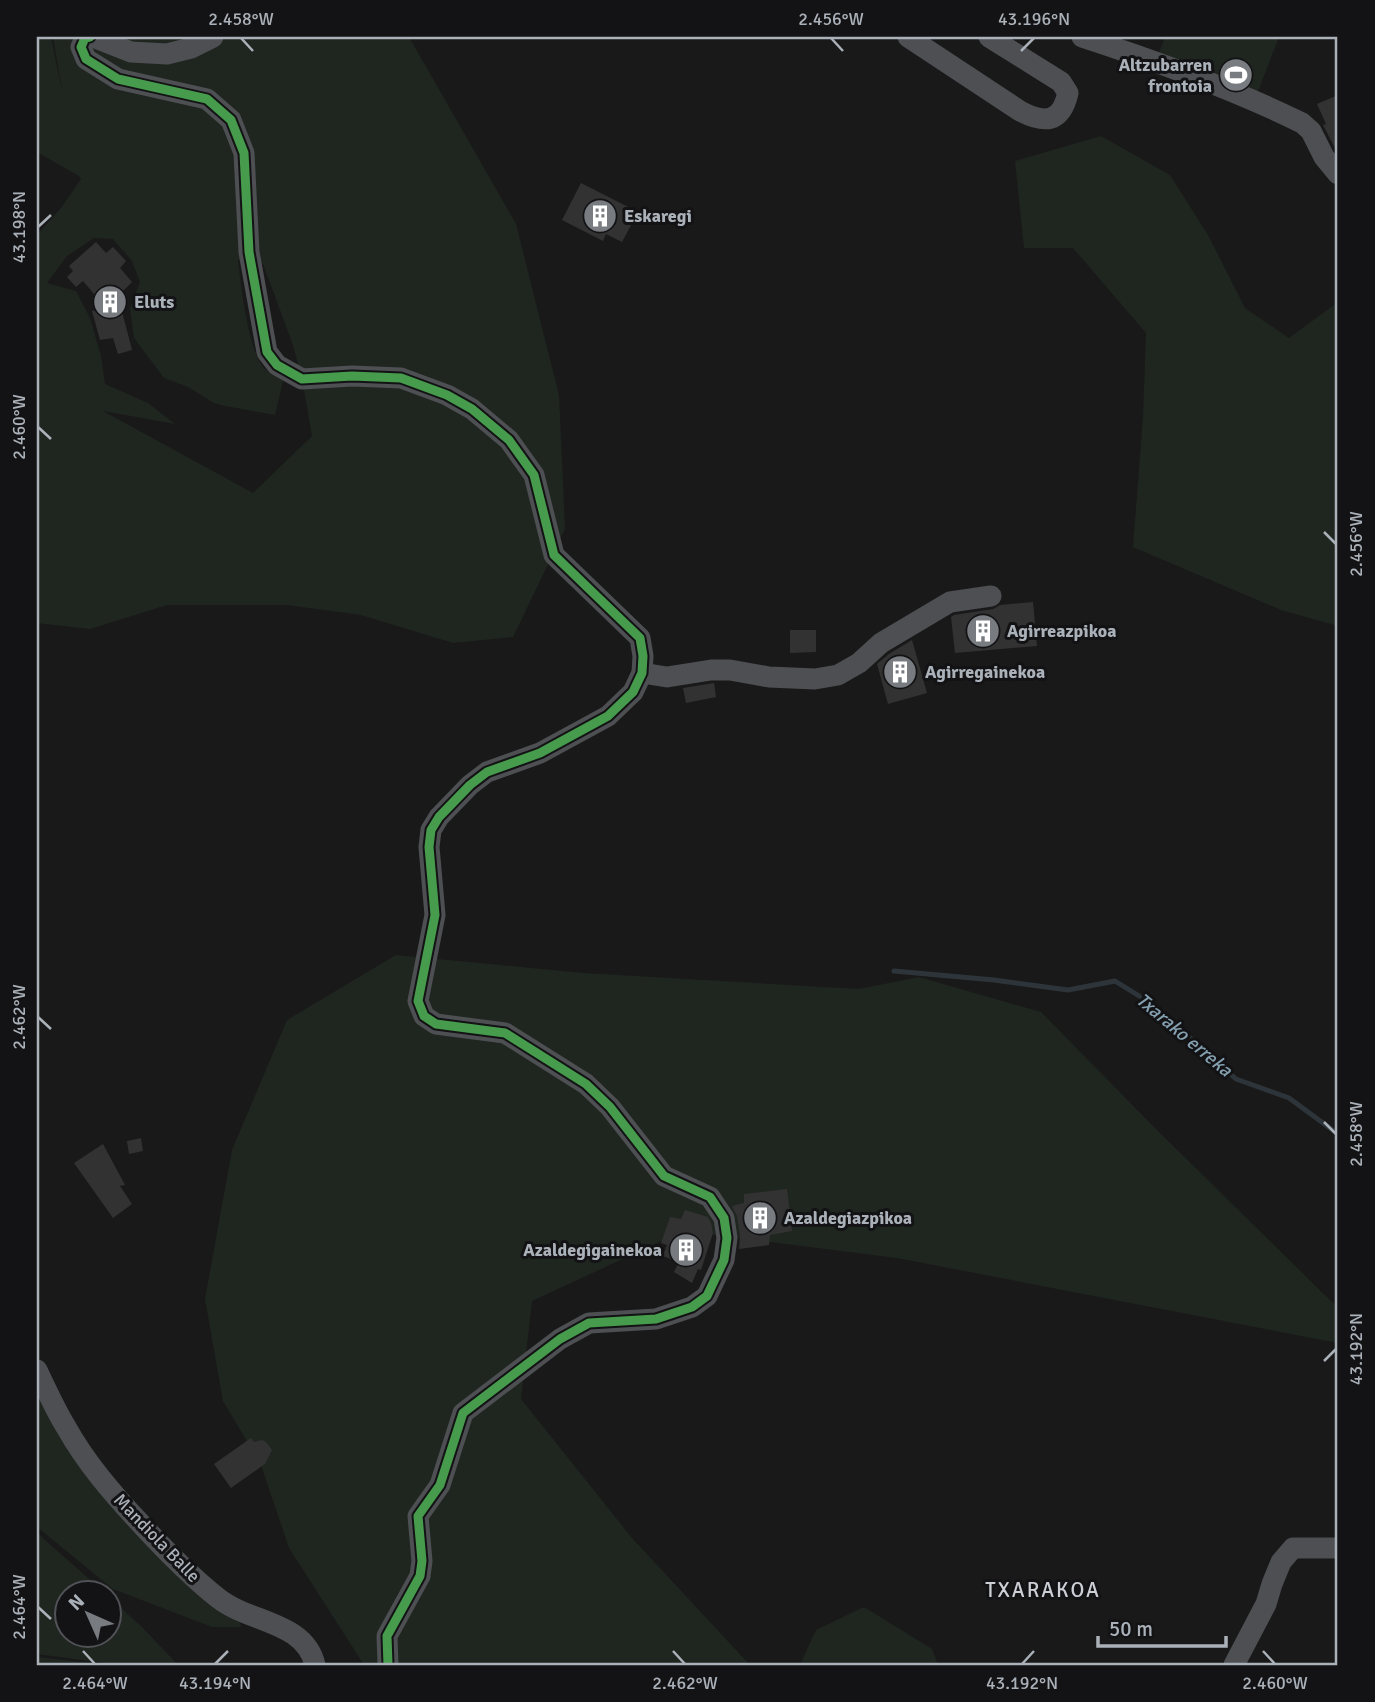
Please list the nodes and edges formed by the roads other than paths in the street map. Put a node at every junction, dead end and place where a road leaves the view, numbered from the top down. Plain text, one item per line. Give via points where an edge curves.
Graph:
1 (92, 37) edge
2 (213, 37) edge
3 (908, 37) edge
4 (989, 37) edge
5 (1082, 37) edge
6 (1338, 174) edge
7 (991, 596) dead end
8 (642, 673) junction
9 (37, 1370) edge
10 (1338, 1548) edge
11 (315, 1665) edge
12 (387, 1665) edge
13 (1234, 1665) edge

1 - 2 street via 131,52 167,54
1 - 8 street via 85,38 81,47 86,59 118,79 207,99 231,120 244,153 249,252 267,352 277,365 302,379 401,378 472,409 509,440 534,475 554,555 639,638
3 - 4 street via 1020,111 1042,119 1060,113 1068,93 1061,82
5 - 6 street via 1141,56 1302,122
7 - 8 street via 950,602 838,675 815,679 730,670 667,677
8 - 12 street via 633,692 608,716 540,753 487,772 439,817 429,846 435,915 418,1001 424,1016 436,1024 505,1033 586,1084 664,1176 710,1197 724,1218 724,1260 707,1296 692,1307 656,1319 589,1323 560,1339 463,1413 440,1485 418,1517 420,1576 387,1636
9 - 11 street, Mandiola Balle via 81,1452 163,1548 222,1601 297,1636 309,1647
10 - 13 street via 1293,1548 1281,1562 1266,1604

